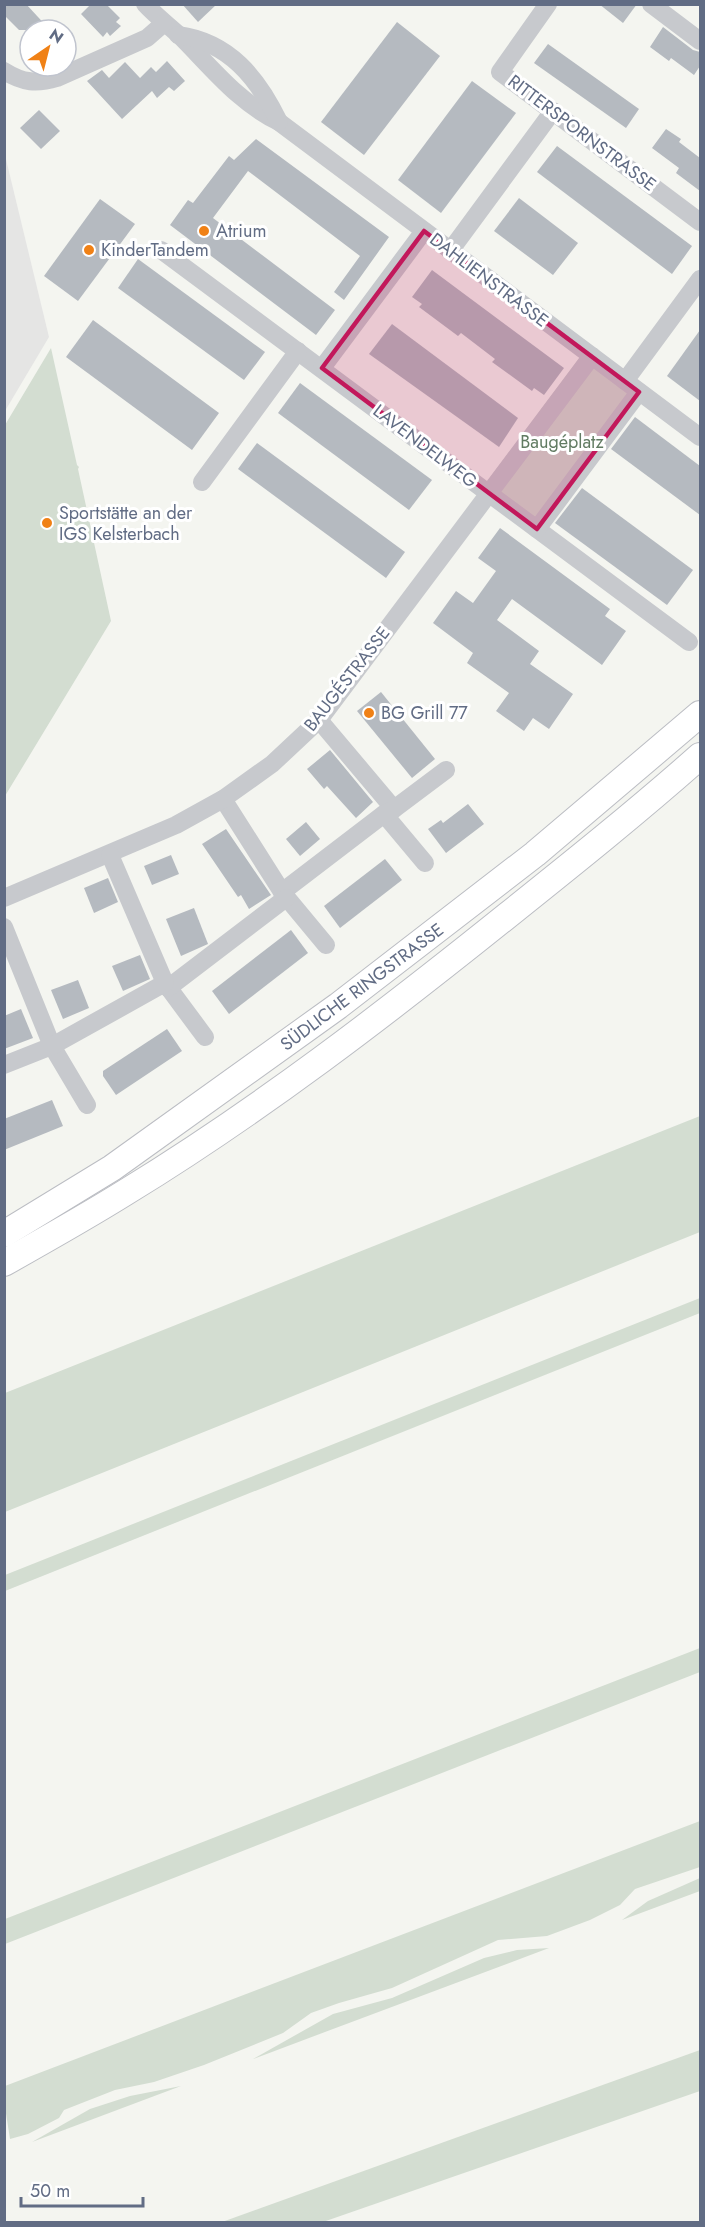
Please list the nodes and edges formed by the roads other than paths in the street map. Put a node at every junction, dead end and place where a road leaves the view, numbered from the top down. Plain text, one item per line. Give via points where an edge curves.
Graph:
1 (145, 4) edge
2 (548, 4) edge
3 (651, 4) edge
4 (163, 24) junction
5 (700, 41) edge
6 (4, 71) edge
7 (553, 111) junction
8 (700, 222) edge
9 (424, 231) junction
10 (161, 250) dead end
11 (450, 251) junction
12 (700, 279) edge
13 (298, 351) junction
14 (592, 356) junction
15 (321, 368) junction
16 (632, 386) junction
17 (700, 437) edge
18 (202, 482) dead end
19 (488, 493) junction
20 (537, 530) junction
21 (689, 642) dead end
22 (700, 714) edge
23 (320, 720) junction
24 (700, 756) edge
25 (446, 770) dead end
26 (223, 799) junction
27 (389, 812) junction
28 (110, 855) junction
29 (425, 863) dead end
30 (284, 895) junction
31 (4, 898) edge
32 (4, 927) edge
33 (326, 945) dead end
34 (167, 986) junction
35 (206, 1037) dead end
36 (52, 1046) junction
37 (4, 1065) edge
38 (87, 1106) dead end
39 (4, 1234) edge
40 (4, 1263) edge

1 - 4 street, DAHLIENSTRASSE
2 - 7 street, RITTERSPORNSTRASSE via 500,72
3 - 5 street
4 - 6 street via 147,38 42,82 23,81
4 - 9 street, DAHLIENSTRASSE via 235,93
7 - 8 street, RITTERSPORNSTRASSE
7 - 11 street
9 - 11 street, DAHLIENSTRASSE
9 - 15 street
10 - 13 street, LAVENDELWEG
11 - 14 street, DAHLIENSTRASSE
12 - 16 street
13 - 15 street, LAVENDELWEG
13 - 18 street
14 - 16 street, DAHLIENSTRASSE
14 - 19 street
15 - 19 street, LAVENDELWEG
16 - 17 street, DAHLIENSTRASSE
16 - 20 street
19 - 20 street, LAVENDELWEG
19 - 23 street, BAUGÉSTRASSE
20 - 21 street, LAVENDELWEG
22 - 39 main road, SÜDLICHE RINGSTRASSE via 535,854 338,1006 112,1168
23 - 26 street, BAUGÉSTRASSE via 272,764
23 - 27 street
24 - 40 main road, SÜDLICHE RINGSTRASSE via 584,855 316,1062 128,1191
25 - 27 street
26 - 28 street, BAUGÉSTRASSE
26 - 30 street
27 - 29 street
27 - 30 street
28 - 31 street, BAUGÉSTRASSE
28 - 34 street
30 - 33 street
30 - 34 street
32 - 36 street
34 - 35 street
34 - 36 street
36 - 37 street
36 - 38 street

